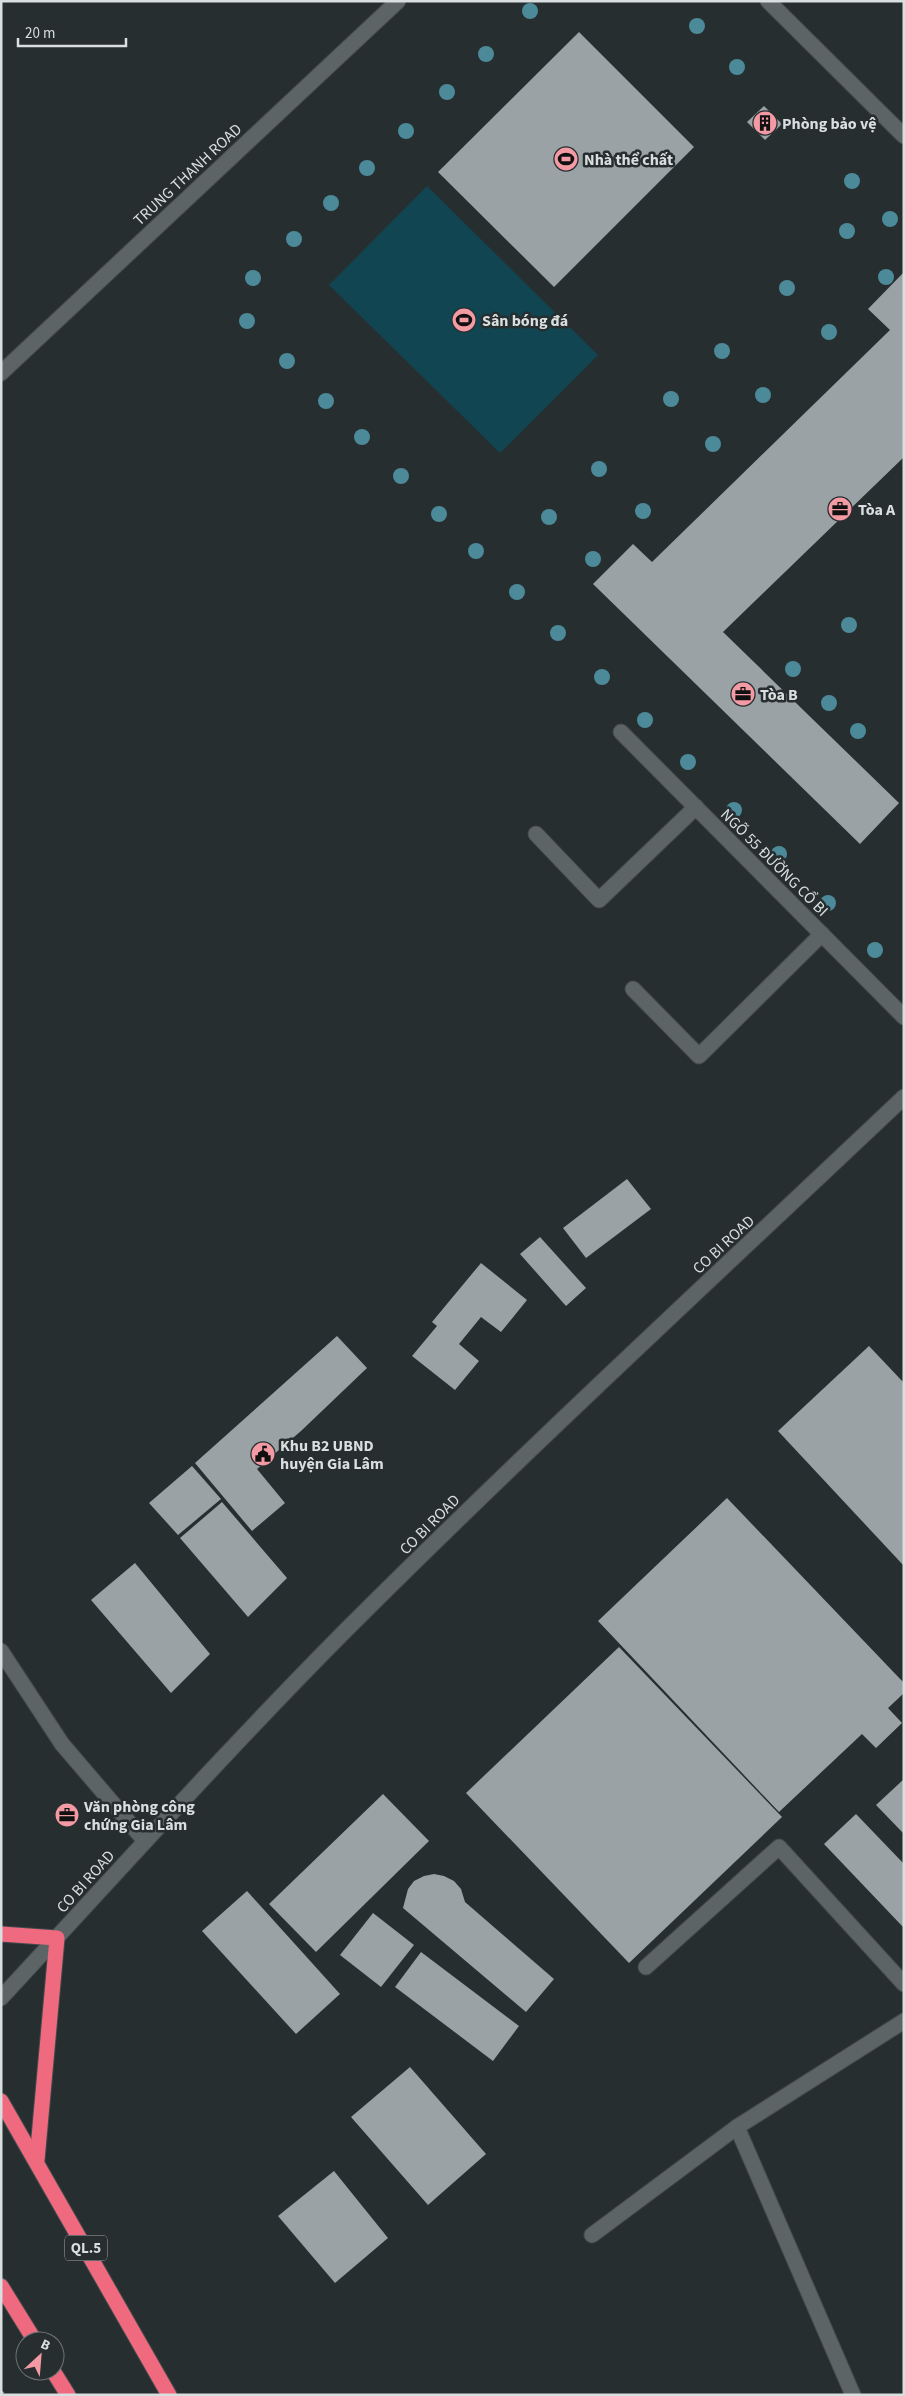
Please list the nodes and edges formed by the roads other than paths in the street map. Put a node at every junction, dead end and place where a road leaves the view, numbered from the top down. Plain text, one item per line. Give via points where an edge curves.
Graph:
1 (398, 1) edge
2 (768, 1) edge
3 (904, 136) edge
4 (1, 373) edge
5 (621, 732) dead end
6 (696, 808) junction
7 (536, 834) dead end
8 (822, 934) junction
9 (633, 989) dead end
10 (904, 1016) edge
11 (904, 1096) edge
12 (1, 1651) edge
13 (145, 1841) junction
14 (1, 1934) edge
15 (57, 1938) junction
16 (646, 1967) dead end
17 (904, 1984) edge
18 (1, 1998) edge
19 (904, 2021) edge
20 (1, 2101) edge
21 (737, 2127) junction
22 (37, 2160) junction
23 (592, 2235) dead end
24 (1, 2286) edge
25 (8, 2306) edge
26 (27, 2331) edge
27 (59, 2381) edge
28 (68, 2395) edge
29 (169, 2395) edge
30 (853, 2395) edge

1 - 4 street, TRUNG THANH ROAD
2 - 3 street
5 - 6 street, NGÕ 55 ĐƯỜNG CỔ BI
6 - 7 street via 599,900
6 - 8 street, NGÕ 55 ĐƯỜNG CỔ BI
8 - 9 street via 699,1056
8 - 10 street, NGÕ 55 ĐƯỜNG CỔ BI
11 - 13 street, CO BI ROAD via 464,1513
12 - 13 street via 62,1744
13 - 15 street, CO BI ROAD
14 - 15 highway
15 - 18 street, CO BI ROAD
15 - 22 highway
16 - 17 street via 779,1847
19 - 21 street
20 - 22 highway, QL.5
21 - 23 street
21 - 30 street
22 - 29 highway, QL.5
24 - 25 highway
25 - 26 highway
27 - 28 highway

